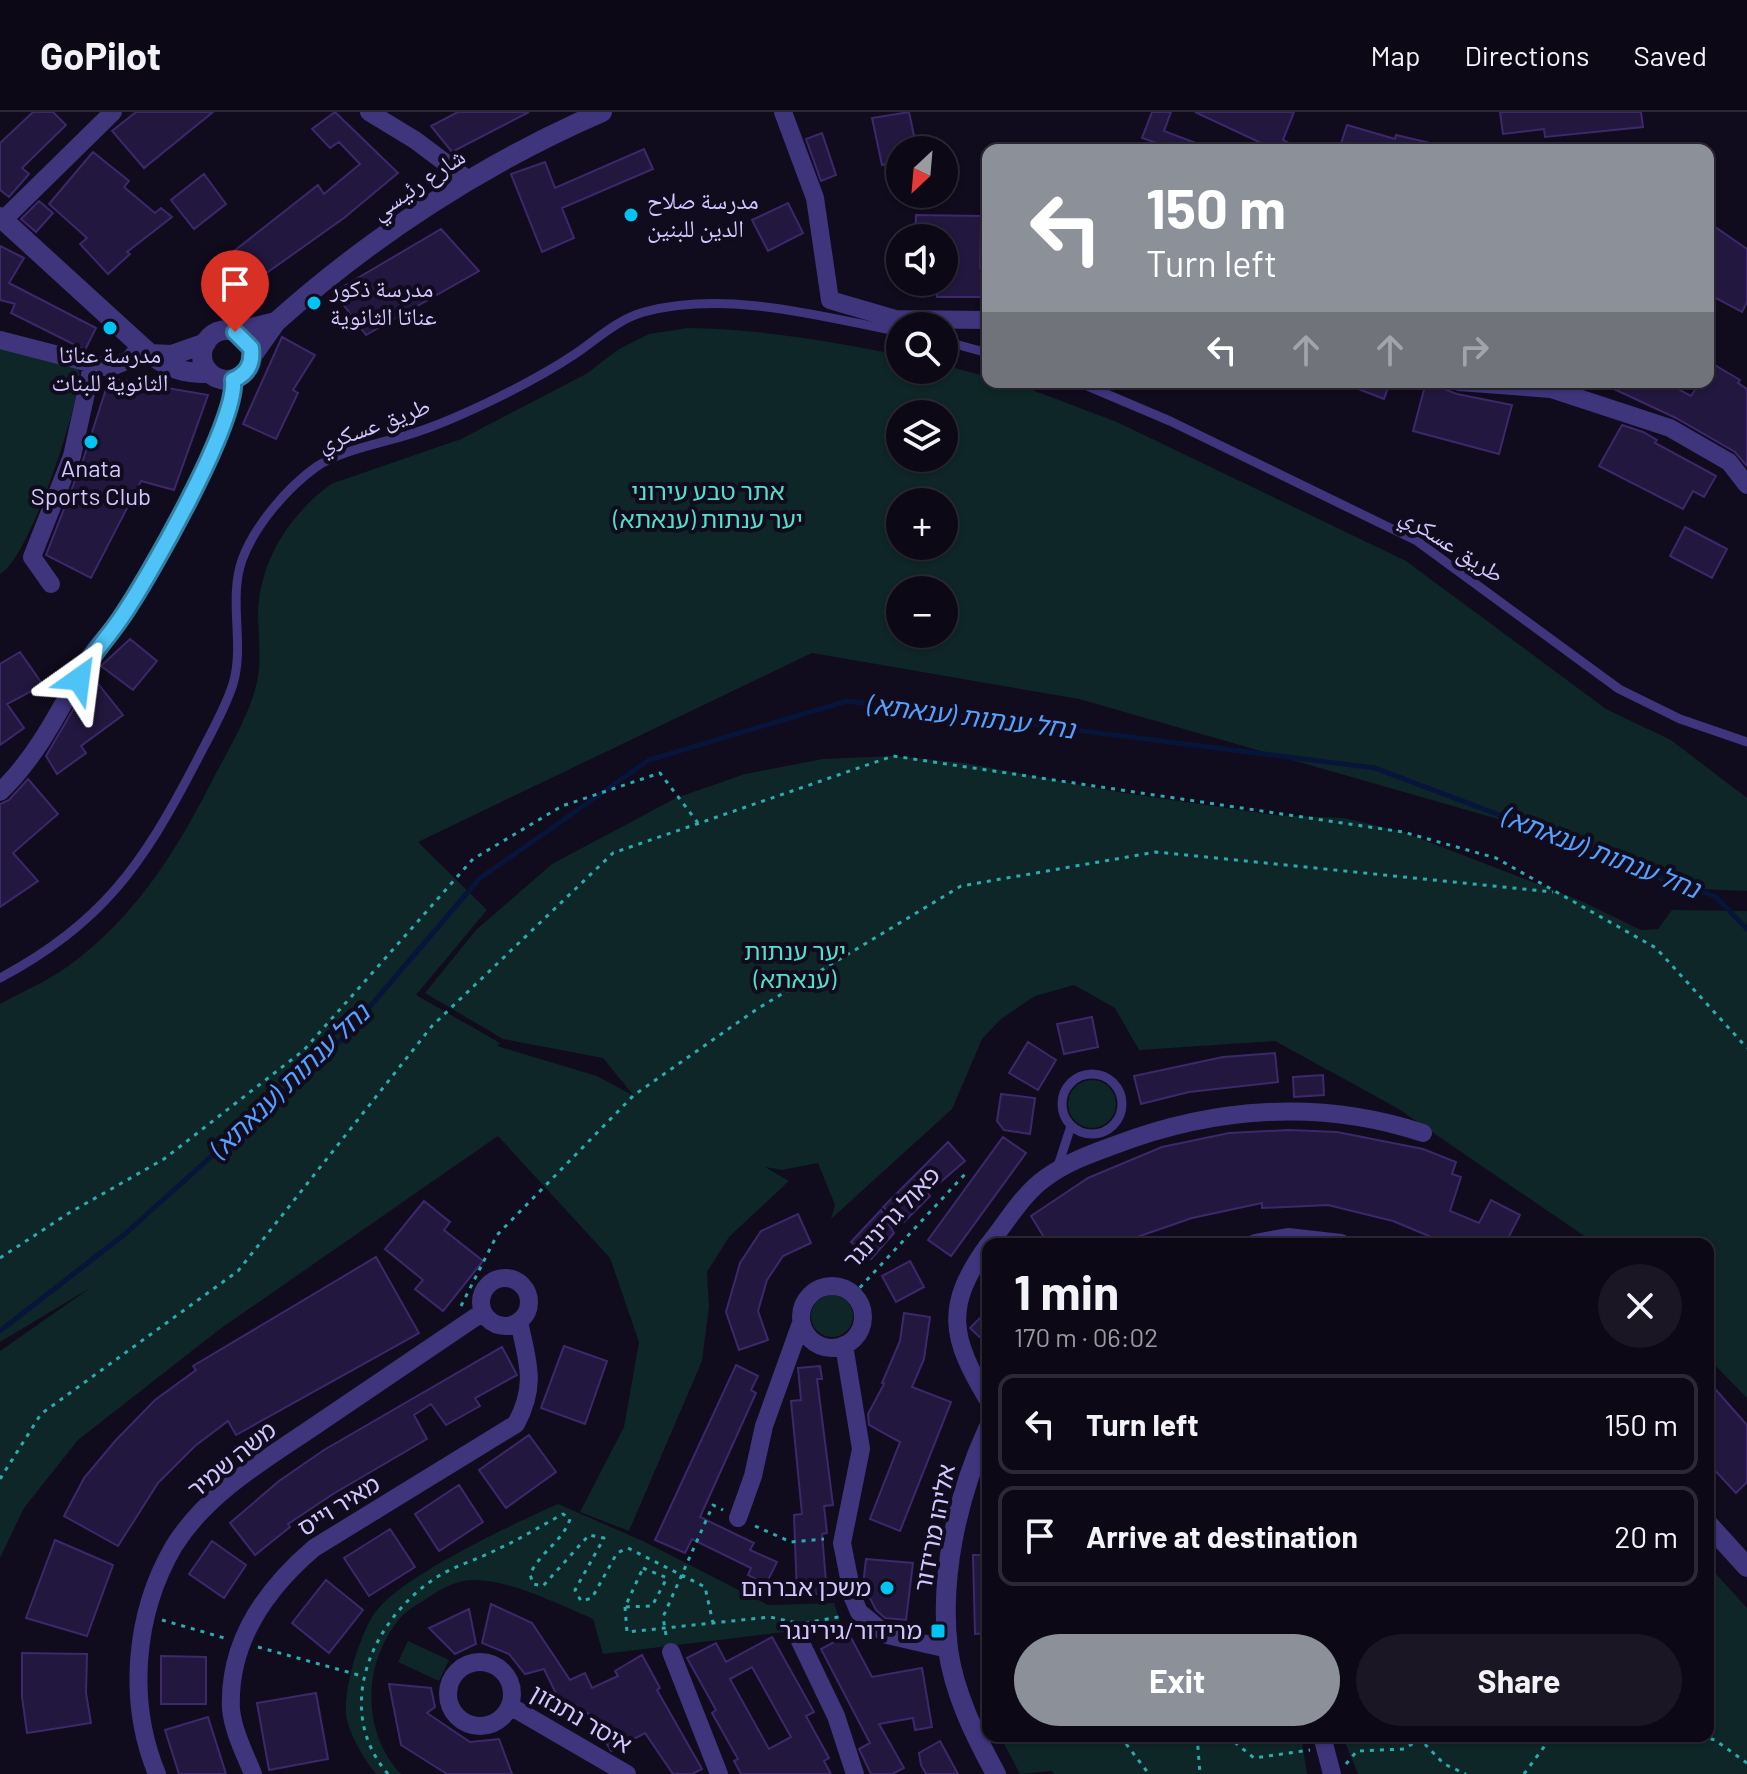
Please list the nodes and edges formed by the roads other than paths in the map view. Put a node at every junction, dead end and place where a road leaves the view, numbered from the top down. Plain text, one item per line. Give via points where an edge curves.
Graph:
1 (113, 112) edge
2 (369, 112) edge
3 (602, 112) edge
4 (783, 112) edge
5 (467, 179) junction
6 (2, 218) edge
7 (982, 320) edge
8 (276, 322) junction
9 (886, 329) edge
10 (235, 332) junction
11 (0, 340) edge
12 (206, 343) junction
13 (958, 345) edge
14 (145, 351) junction
15 (982, 351) edge
16 (252, 356) junction
17 (92, 366) junction
18 (210, 373) junction
19 (233, 380) junction
20 (1092, 388) edge
21 (1538, 388) edge
22 (1747, 485) edge
23 (51, 584) dead end
24 (1747, 742) edge
25 (0, 792) edge
26 (0, 978) edge
27 (1071, 1126) junction
28 (1423, 1133) dead end
29 (1056, 1171) junction
30 (994, 1238) edge
31 (982, 1256) edge
32 (483, 1312) junction
33 (519, 1322) junction
34 (801, 1323) junction
35 (844, 1345) junction
36 (982, 1389) edge
37 (982, 1442) edge
38 (738, 1518) road end
39 (1714, 1531) edge
40 (1747, 1567) edge
41 (800, 1641) dead end
42 (948, 1649) junction
43 (671, 1652) road end
44 (510, 1706) dead end
45 (1324, 1742) edge
46 (157, 1774) edge
47 (253, 1774) edge
48 (627, 1774) edge
49 (719, 1774) edge
50 (855, 1774) edge
51 (996, 1774) edge
52 (1334, 1774) edge

1 - 6 street
2 - 5 street
3 - 5 street, شارع رئيسي
4 - 7 street via 815,198 830,300 895,319
5 - 8 street, شارع رئيسي
6 - 14 street
8 - 10 street
8 - 16 street, شارع رئيسي
9 - 26 lane, طريق عسكري via 735,306 686,305 643,312 574,355 451,418 321,464 283,498 243,559 233,684 150,847 65,940
10 - 12 street via 219,332
10 - 16 street via 248,341
11 - 17 street
12 - 14 street via 172,355
12 - 18 street via 203,358
13 - 15 lane
14 - 17 street via 118,366
14 - 18 street via 168,368
16 - 19 street via 247,371
17 - 23 street via 72,456 32,557
18 - 19 street
19 - 25 street via 232,401 194,491 132,601 88,659 16,776
20 - 24 lane, طريق عسكري via 1417,541 1619,689
21 - 22 street via 1670,428 1729,462
27 - 27 lane via 1099,1134 1119,1120 1122,1099 1112,1081 1087,1074 1067,1087 1062,1107
27 - 29 lane
28 - 29 street via 1359,1115 1229,1114 1151,1131
29 - 30 street via 1042,1180
31 - 36 street via 959,1296 955,1324 957,1343
32 - 33 street via 501,1326
32 - 33 street via 485,1288 509,1278 524,1287 529,1300
32 - 46 street, משה שמיר via 247,1472 209,1504 175,1546 151,1599 140,1645 137,1699
33 - 47 street, מאיר וייס via 531,1382 529,1401 516,1424 314,1548 286,1572 251,1620 231,1710
34 - 35 street via 805,1333 823,1346
34 - 35 street, פאול גרינינגר via 805,1302 818,1289 839,1287 862,1309 859,1331
34 - 38 street
35 - 42 street via 861,1449 843,1537 844,1564 859,1612 887,1635
37 - 42 street, אליהו מרידור via 950,1561
39 - 40 street
41 - 50 street via 836,1716
42 - 51 street, אליהו מרידור via 955,1682
43 - 49 street
44 - 48 street, איסר נתנזון
45 - 52 street

